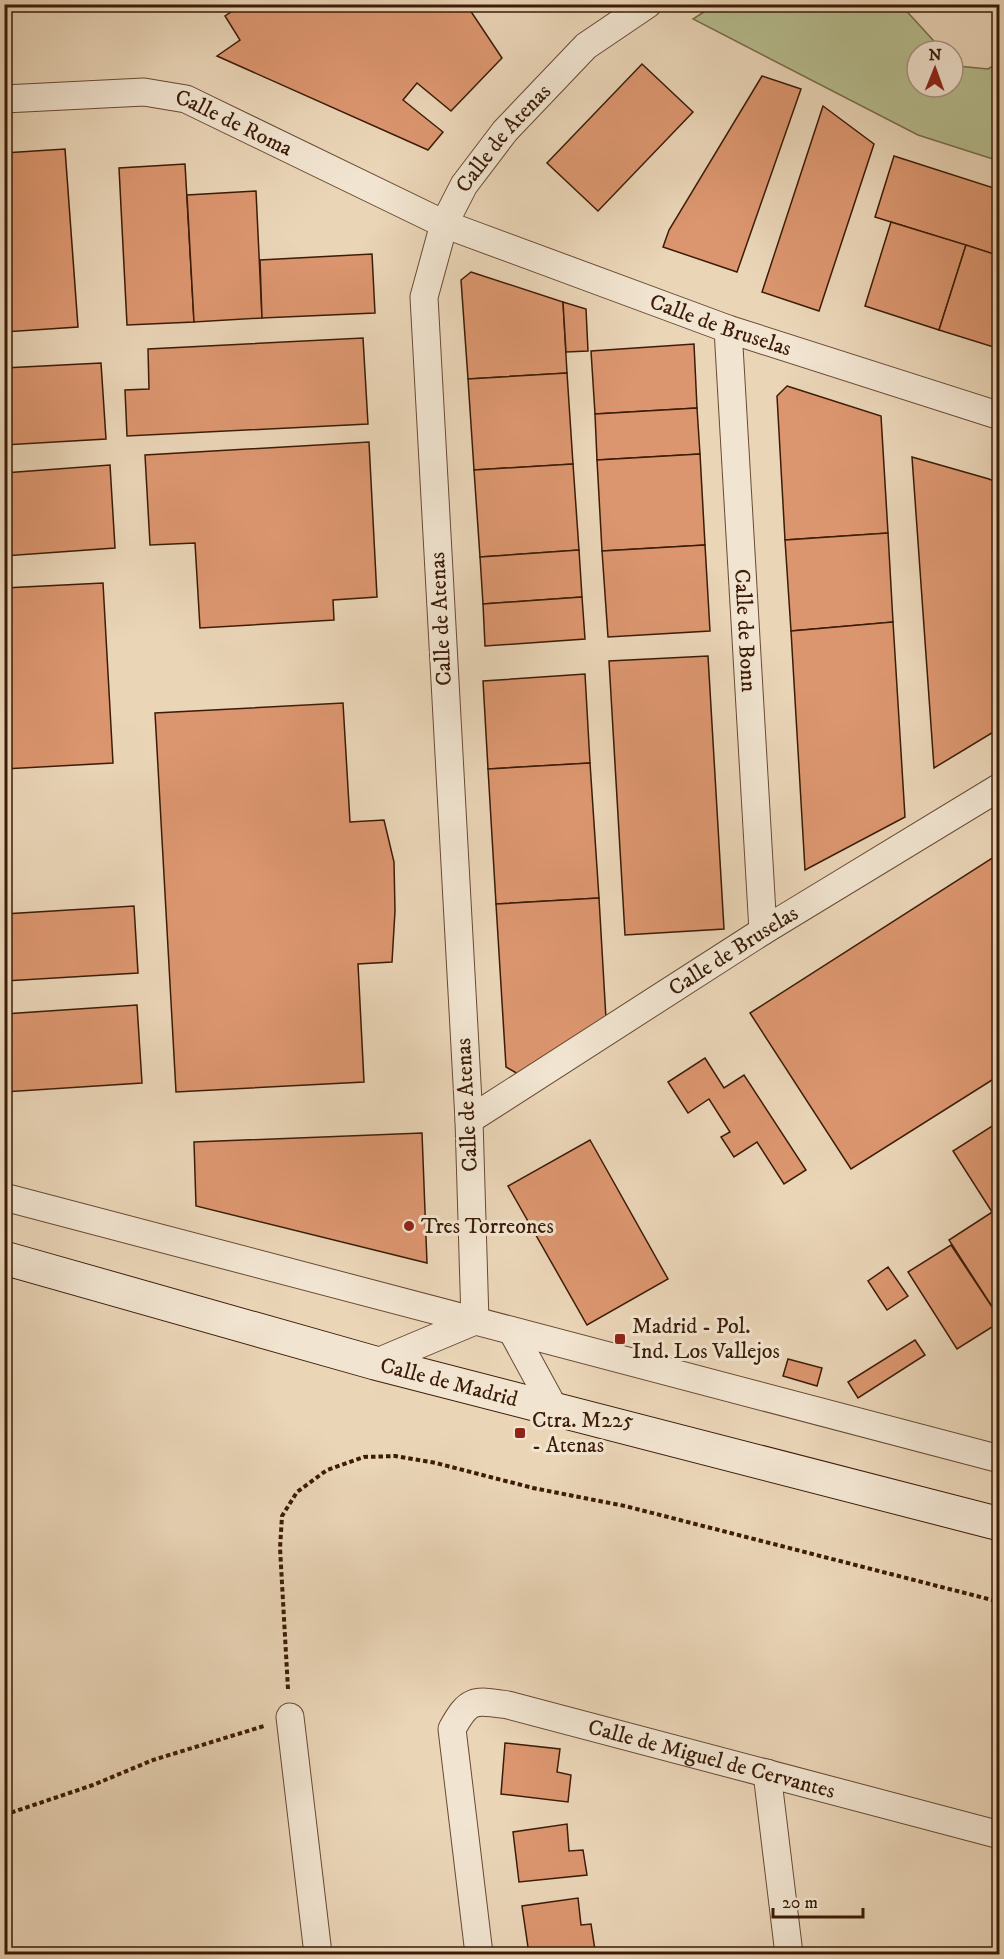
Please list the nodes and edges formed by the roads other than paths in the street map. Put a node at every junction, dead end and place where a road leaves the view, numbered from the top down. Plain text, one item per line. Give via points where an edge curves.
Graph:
1 (648, 4) edge
2 (4, 99) edge
3 (444, 224) junction
4 (728, 328) junction
5 (999, 416) edge
6 (999, 787) edge
7 (763, 931) junction
8 (469, 1120) junction
9 (4, 1197) edge
10 (4, 1258) edge
11 (475, 1321) junction
12 (512, 1331) junction
13 (375, 1363) junction
14 (555, 1410) junction
15 (999, 1459) edge
16 (999, 1524) edge
17 (290, 1717) road end
18 (767, 1773) junction
19 (999, 1835) edge
20 (318, 1954) edge
21 (479, 1954) edge
22 (789, 1954) edge

1 - 3 street, Calle de Atenas via 586,46 540,92 504,131 464,185
2 - 3 street, Calle de Roma via 144,92 186,99
3 - 4 street, Calle de Bruselas
3 - 8 street, Calle de Atenas via 424,297
4 - 5 street, Calle de Bruselas
4 - 7 street, Calle de Bonn
6 - 7 street, Calle de Bruselas
7 - 8 street, Calle de Bruselas
8 - 11 street, Calle de Atenas
9 - 11 street
10 - 13 street, Calle de Madrid
11 - 12 street
11 - 13 street
12 - 14 street
12 - 15 street
13 - 14 street, Calle de Madrid
14 - 16 street, Calle de Madrid
17 - 20 street
18 - 19 street, Calle de Miguel de Cervantes
18 - 21 street, Calle de Miguel de Cervantes via 508,1705 481,1701 463,1708 452,1729 453,1748
18 - 22 street

